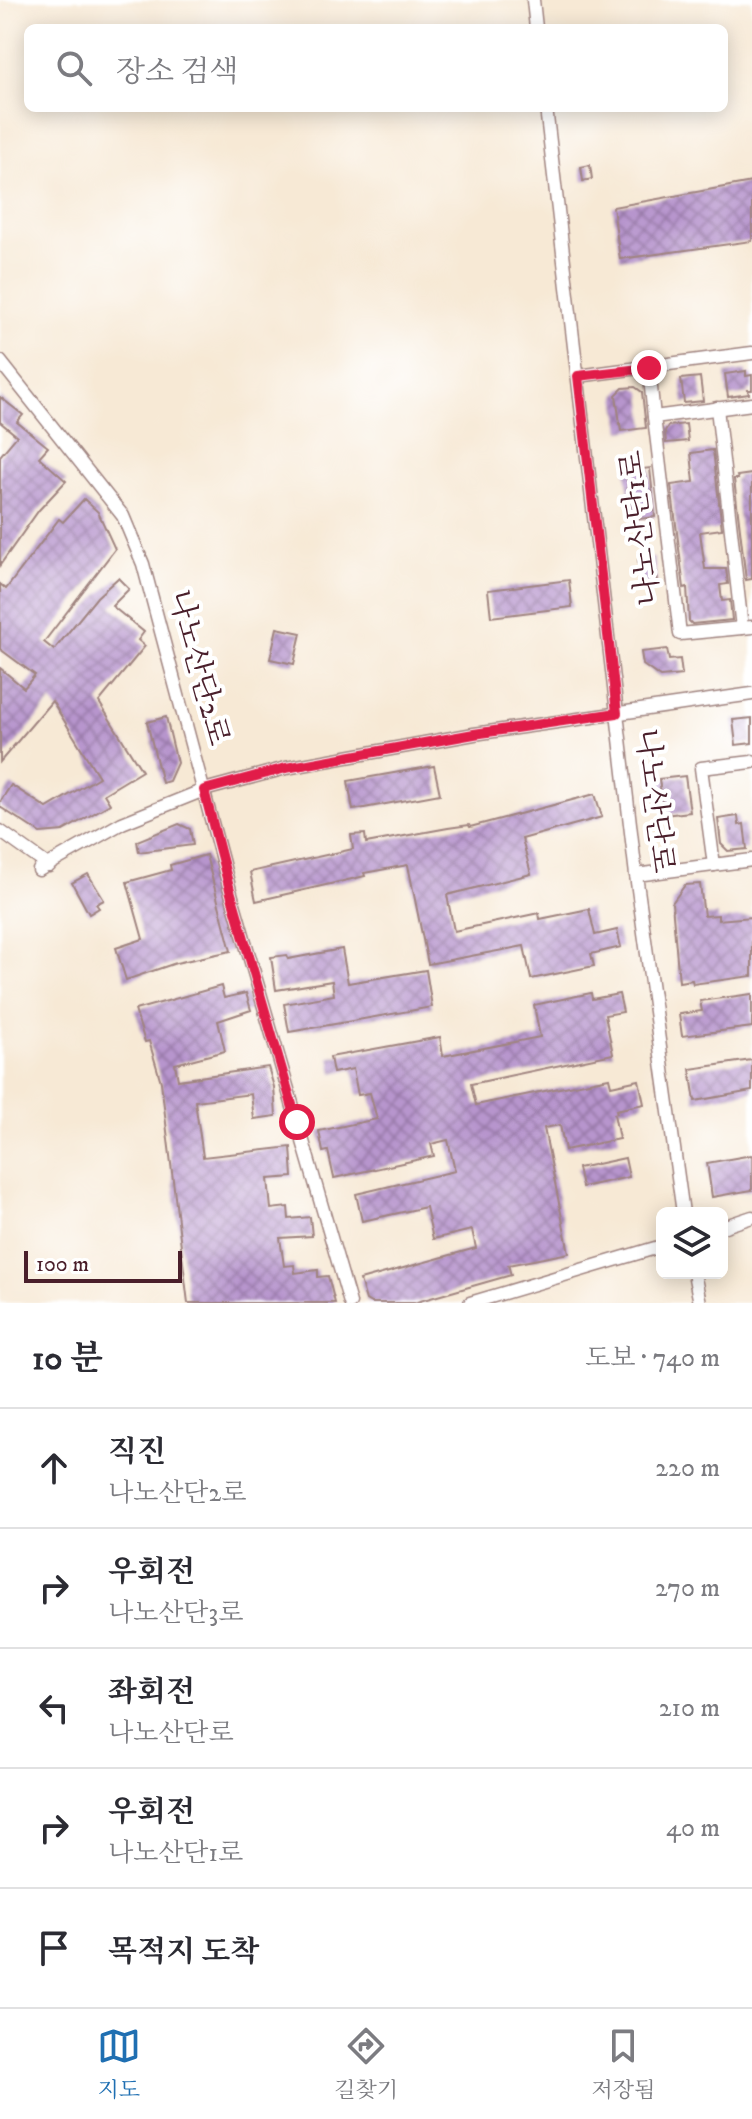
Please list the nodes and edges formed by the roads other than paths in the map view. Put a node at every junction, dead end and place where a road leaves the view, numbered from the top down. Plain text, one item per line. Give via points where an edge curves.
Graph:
1 (533, 0) edge
2 (536, 24) edge
3 (546, 112) edge
4 (752, 353) edge
5 (0, 361) edge
6 (649, 368) junction
7 (578, 376) junction
8 (752, 404) edge
9 (717, 408) junction
10 (654, 417) junction
11 (747, 628) edge
12 (752, 694) edge
13 (617, 713) junction
14 (752, 762) edge
15 (204, 790) junction
16 (0, 831) edge
17 (752, 860) edge
18 (714, 865) junction
19 (636, 875) junction
20 (682, 1207) edge
21 (752, 1217) edge
22 (728, 1225) edge
23 (656, 1248) edge
24 (695, 1279) edge
25 (350, 1303) edge
26 (470, 1303) edge
27 (700, 1303) edge

1 - 2 street
3 - 7 street, 나노산단로
4 - 6 street
5 - 15 street, 나노산단2로 via 123,516 143,564
6 - 7 street
6 - 10 street
7 - 13 street, 나노산단로
8 - 9 street, 나노산단1로
9 - 10 street, 나노산단1로
9 - 11 street, 나노산단1로
10 - 11 street, 나노산단1로 via 680,634
12 - 13 street
13 - 15 street via 286,768
13 - 19 street, 나노산단로
14 - 18 street via 701,768
15 - 16 street via 122,823 44,868
15 - 25 street, 나노산단2로
17 - 18 street
18 - 19 street
19 - 20 street, 나노산단로
21 - 22 street
23 - 26 street
24 - 27 street

